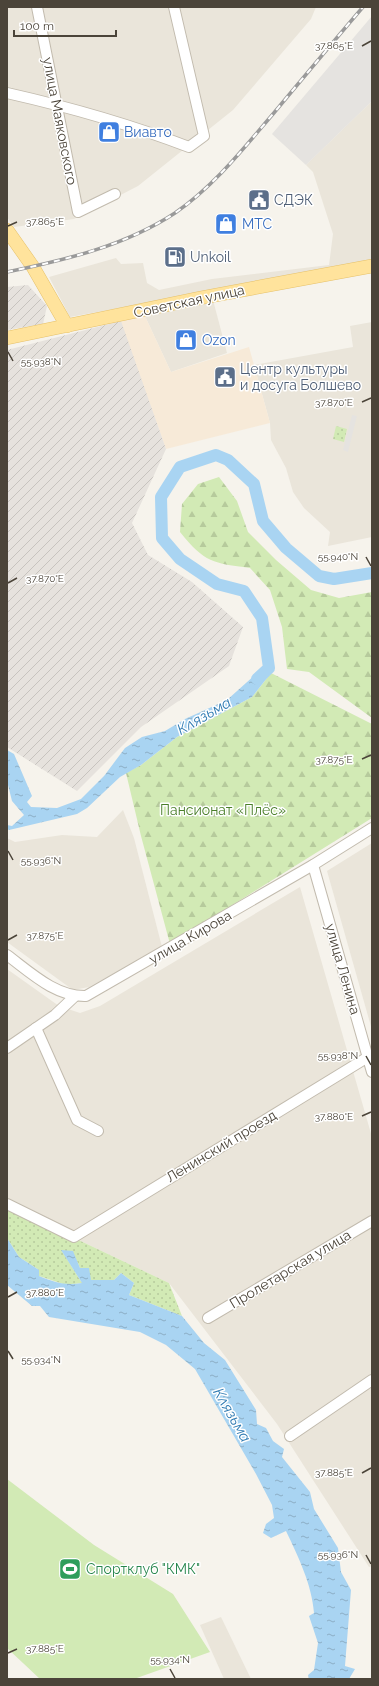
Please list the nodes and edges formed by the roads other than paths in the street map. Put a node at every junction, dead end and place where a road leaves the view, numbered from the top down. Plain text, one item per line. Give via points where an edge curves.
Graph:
1 (37, 7) edge
2 (174, 7) edge
3 (7, 93) edge
4 (58, 105) junction
5 (115, 194) dead end
6 (7, 230) edge
7 (372, 266) edge
8 (54, 303) junction
9 (67, 326) junction
10 (50, 329) junction
11 (7, 338) edge
12 (372, 828) edge
13 (360, 836) junction
14 (372, 840) edge
15 (313, 865) junction
16 (7, 955) edge
17 (74, 997) junction
18 (36, 1028) junction
19 (361, 1033) junction
20 (372, 1037) edge
21 (7, 1048) edge
22 (368, 1057) junction
23 (372, 1072) edge
24 (98, 1131) dead end
25 (7, 1204) edge
26 (372, 1221) edge
27 (208, 1318) dead end
28 (372, 1380) edge
29 (290, 1436) dead end

1 - 4 street, улица Маяковского
2 - 4 street via 204,136 189,147 142,129
3 - 4 street
4 - 5 street, улица Маяковского via 78,212
6 - 8 main road
7 - 9 main road, Советская улица
8 - 9 main road
8 - 10 main road
9 - 10 main road, Советская улица
10 - 11 main road, Советская улица
12 - 13 street, улица Кирова
13 - 14 street
13 - 15 street, улица Кирова
15 - 17 street, улица Кирова via 98,990 86,996
15 - 19 street, улица Ленина
16 - 17 street via 50,986
17 - 18 street
18 - 21 street
18 - 24 street via 77,1120
19 - 20 street
19 - 22 street, улица Ленина
22 - 23 street, улица Ленина
22 - 25 street, Ленинский проезд via 74,1237
26 - 27 street, Пролетарская улица
28 - 29 street

